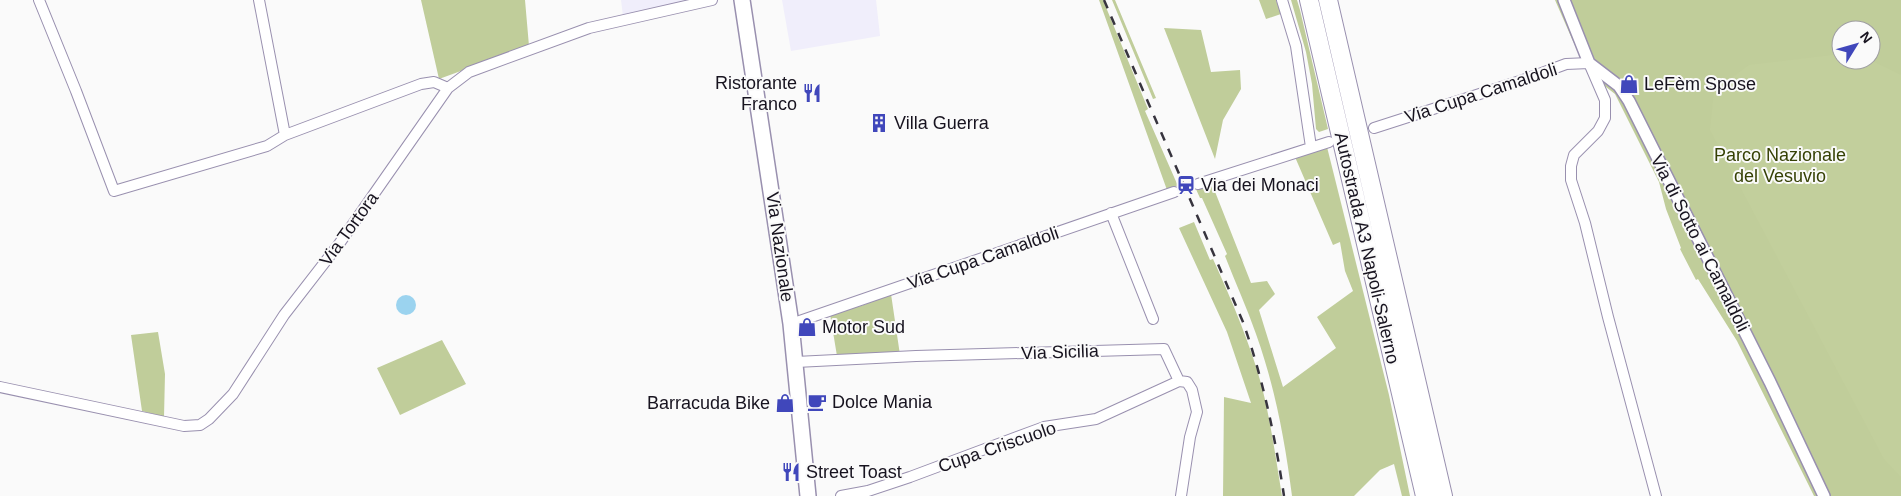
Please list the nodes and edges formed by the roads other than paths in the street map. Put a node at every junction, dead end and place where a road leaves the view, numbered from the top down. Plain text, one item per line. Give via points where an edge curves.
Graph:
1 (39, 0) edge
2 (260, 0) edge
3 (712, 0) edge
4 (742, 0) edge
5 (1282, 0) edge
6 (1309, 0) edge
7 (1328, 0) edge
8 (1564, 0) edge
9 (1589, 64) junction
10 (448, 88) junction
11 (1374, 128) dead end
12 (285, 135) junction
13 (1329, 142) dead end
14 (1311, 147) junction
15 (1198, 184) tunnel mouth
16 (1174, 192) tunnel mouth
17 (1111, 213) junction
18 (1153, 319) dead end
19 (791, 324) junction
20 (796, 362) junction
21 (1179, 381) junction
22 (0, 387) edge
23 (808, 496) edge
24 (841, 496) edge
25 (1181, 496) edge
26 (1425, 496) edge
27 (1443, 496) edge
28 (1656, 496) edge
29 (1824, 496) edge

1 - 12 street via 114,191 266,146
2 - 12 street
3 - 10 street, Via Tortora via 561,37 468,72
4 - 19 main road, Via Nazionale
5 - 14 street via 1296,46
6 - 26 highway, Autostrada A3 Napoli-Salerno
7 - 27 highway, Autostrada A3 Napoli-Salerno
8 - 9 street
9 - 11 street, Via Cupa Camaldoli via 1566,64
9 - 28 street via 1604,100 1605,118 1598,131 1574,155 1571,180
9 - 29 street, Via di Sotto ai Camaldoli via 1619,86 1629,101
10 - 12 street via 434,82 421,84
10 - 22 street, Via Tortora via 339,244 284,315 233,394 209,419 200,425 184,426
13 - 14 street
14 - 15 street
16 - 17 street, Via Cupa Camaldoli
17 - 18 street
17 - 19 street, Via Cupa Camaldoli
19 - 20 main road, Via Nazionale
20 - 21 street, Via Sicilia via 1164,350
20 - 23 main road, Via Nazionale
21 - 24 street, Cupa Criscuolo via 1096,419 1044,427 902,480
21 - 25 street, Via Sicilia via 1187,382 1192,390 1196,412

